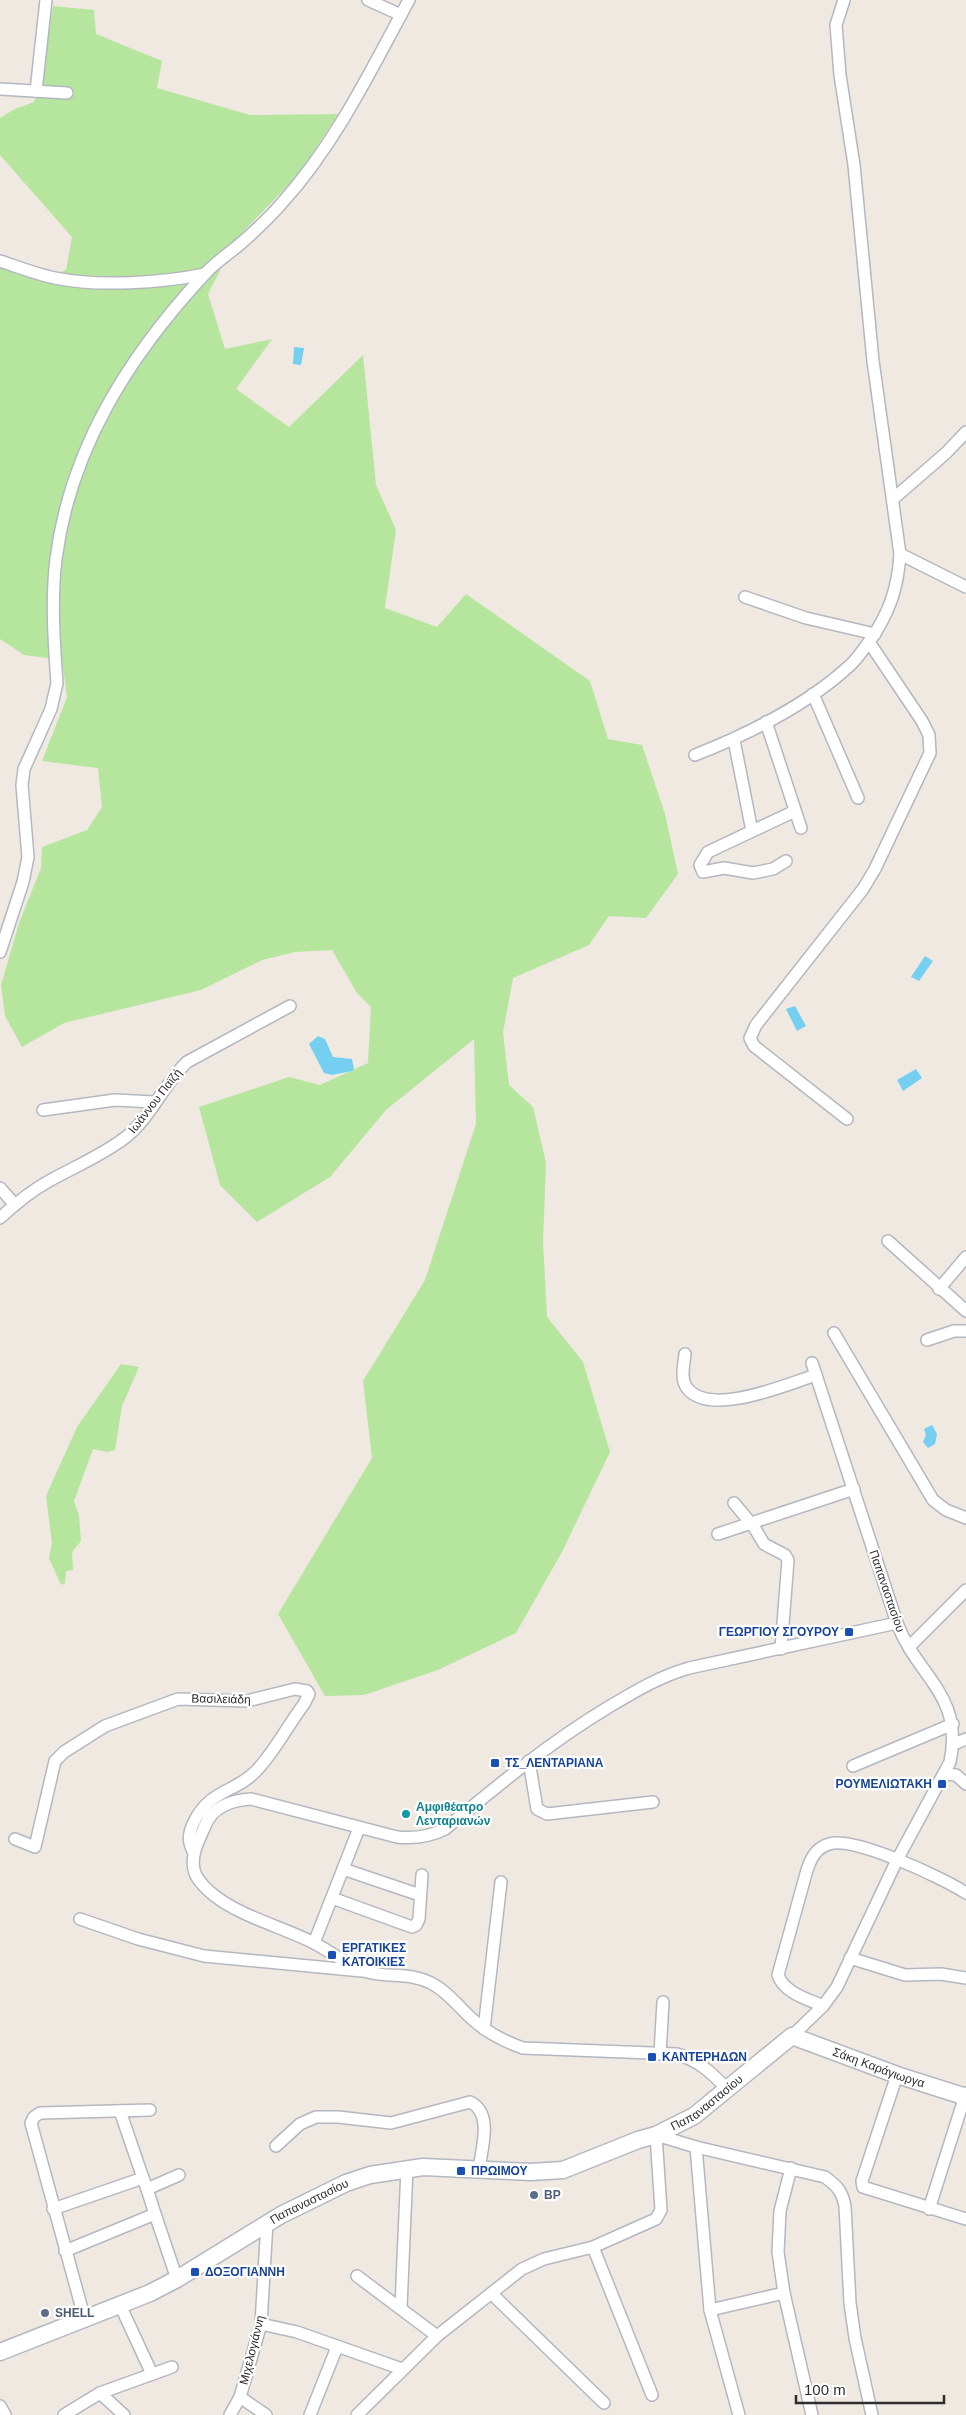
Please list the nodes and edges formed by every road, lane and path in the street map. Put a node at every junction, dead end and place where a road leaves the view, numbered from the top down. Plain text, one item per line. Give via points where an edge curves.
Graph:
1 (46, 0) edge
2 (368, 0) edge
3 (409, 0) edge
4 (844, 0) edge
5 (401, 15) junction
6 (0, 89) edge
7 (36, 92) junction
8 (67, 93) dead end
9 (0, 261) edge
10 (205, 274) junction
11 (966, 432) edge
12 (893, 499) junction
13 (900, 554) junction
14 (966, 587) edge
15 (745, 597) dead end
16 (872, 638) junction
17 (812, 694) junction
18 (766, 722) junction
19 (734, 740) junction
20 (695, 756) dead end
21 (858, 798) dead end
22 (795, 811) junction
23 (801, 828) dead end
24 (752, 831) junction
25 (786, 861) dead end
26 (0, 952) edge
27 (290, 1006) dead end
28 (154, 1102) junction
29 (43, 1110) dead end
30 (848, 1119) dead end
31 (0, 1188) edge
32 (15, 1205) junction
33 (0, 1218) edge
34 (888, 1241) dead end
35 (966, 1257) edge
36 (939, 1289) junction
37 (966, 1311) edge
38 (966, 1330) edge
39 (834, 1334) dead end
40 (927, 1340) dead end
41 (685, 1354) dead end
42 (812, 1363) dead end
43 (816, 1374) junction
44 (854, 1489) junction
45 (734, 1503) dead end
46 (966, 1518) edge
47 (751, 1524) junction
48 (718, 1534) dead end
49 (966, 1590) edge
50 (897, 1623) junction
51 (909, 1647) junction
52 (781, 1649) junction
53 (953, 1724) junction
54 (966, 1739) edge
55 (954, 1744) junction
56 (529, 1761) junction
57 (853, 1766) dead end
58 (944, 1774) junction
59 (966, 1784) edge
60 (652, 1802) dead end
61 (359, 1828) junction
62 (15, 1839) dead end
63 (194, 1853) junction
64 (897, 1860) junction
65 (343, 1869) junction
66 (422, 1875) dead end
67 (501, 1882) dead end
68 (966, 1893) edge
69 (420, 1895) junction
70 (332, 1898) junction
71 (80, 1920) dead end
72 (314, 1943) junction
73 (850, 1958) junction
74 (368, 1972) junction
75 (966, 1978) edge
76 (663, 2002) dead end
77 (823, 2006) junction
78 (484, 2029) junction
79 (792, 2036) junction
80 (660, 2054) junction
81 (897, 2075) junction
82 (727, 2089) junction
83 (966, 2095) edge
84 (150, 2110) dead end
85 (120, 2111) junction
86 (656, 2135) junction
87 (276, 2146) dead end
88 (696, 2148) junction
89 (407, 2168) junction
90 (791, 2168) junction
91 (479, 2170) junction
92 (179, 2176) dead end
93 (143, 2178) junction
94 (147, 2190) junction
95 (929, 2209) junction
96 (54, 2210) junction
97 (155, 2214) junction
98 (966, 2220) edge
99 (267, 2222) junction
100 (593, 2247) junction
101 (65, 2251) junction
102 (357, 2276) dead end
103 (177, 2279) junction
104 (784, 2293) junction
105 (492, 2294) junction
106 (120, 2305) junction
107 (400, 2307) junction
108 (710, 2310) junction
109 (85, 2320) junction
110 (261, 2324) junction
111 (437, 2336) junction
112 (337, 2347) junction
113 (0, 2352) edge
114 (172, 2367) dead end
115 (402, 2370) junction
116 (152, 2374) junction
117 (100, 2393) junction
118 (652, 2395) dead end
119 (240, 2397) junction
120 (604, 2403) dead end
121 (0, 2406) edge
122 (6, 2415) edge
123 (64, 2415) edge
124 (124, 2415) edge
125 (230, 2415) edge
126 (266, 2415) edge
127 (310, 2415) edge
128 (357, 2415) edge
129 (739, 2415) edge
130 (812, 2415) edge
131 (872, 2415) edge

1 - 7 street
2 - 5 street
3 - 5 street
4 - 12 street via 836,25 840,75 854,165 873,361
5 - 10 street via 349,110 306,173 250,236
6 - 7 street
7 - 8 street
9 - 10 street via 77,281 156,282
10 - 26 street via 170,312 110,398 80,462 56,561 55,697 24,769 22,785 28,857
11 - 12 street
12 - 13 street
13 - 14 street
13 - 16 street via 894,597
15 - 16 street
16 - 17 street via 849,667
16 - 30 street via 930,735 930,753 863,888 756,1025 750,1038 754,1046
17 - 18 street
17 - 21 street
18 - 19 street
18 - 22 street
19 - 20 street
19 - 24 street
22 - 23 street
22 - 24 street
24 - 25 street via 708,852 700,866 703,872 724,868 753,874 773,869
27 - 28 street, Ιωάννου Παϊζή via 194,1057 179,1070
28 - 29 street via 115,1100
28 - 32 street, Ιωάννου Παϊζή via 143,1121 120,1142 48,1182
31 - 32 street
32 - 33 street, Ιωάννου Παϊζή
34 - 36 street
35 - 36 street
36 - 37 street
38 - 40 street
39 - 46 street via 933,1500 946,1510
41 - 43 street via 687,1388 700,1398 710,1400 725,1401 762,1392
42 - 43 street, Παπαναστασίου
43 - 44 street, Παπαναστασίου
44 - 47 street
44 - 50 street, Παπαναστασίου
45 - 47 street
47 - 48 street
47 - 52 street via 764,1544 788,1560
49 - 51 street
50 - 51 street, Παπαναστασίου
50 - 52 street
51 - 53 street, Παπαναστασίου via 930,1675
52 - 56 street via 689,1668 655,1680 590,1718
53 - 55 street, Παπαναστασίου
53 - 57 street
54 - 55 street
55 - 58 street, Παπαναστασίου
56 - 60 street via 535,1803 541,1813
56 - 61 street via 434,1835 416,1839 397,1838
58 - 59 street via 956,1775
58 - 64 street, Παπαναστασίου
61 - 63 street via 251,1799 238,1800 216,1810 207,1820
61 - 65 street
62 - 63 street, Βασιλειάδη via 36,1847 55,1762 64,1752 98,1730 178,1699 247,1701 295,1690 307,1691 309,1694 304,1704 256,1771 223,1791 204,1807 194,1821 189,1836
63 - 72 street via 196,1874 215,1896
64 - 68 street via 921,1868
64 - 73 street, Παπαναστασίου
64 - 77 street via 851,1844 837,1843 818,1849 811,1857 778,1975 780,1983 788,1989
65 - 69 street
65 - 70 street
66 - 69 street
67 - 78 street
69 - 70 street via 419,1919 412,1927
70 - 72 street
71 - 74 street via 204,1956
72 - 74 street
73 - 75 street via 905,1975 941,1974
73 - 77 street, Παπαναστασίου via 837,1988
74 - 78 street via 414,1976 433,1984
76 - 80 street
77 - 79 street, Παπαναστασίου
78 - 80 street via 523,2048
79 - 81 street, Σάκη Καράγιωργα
79 - 82 street, Παπαναστασίου
80 - 82 street via 694,2059
81 - 83 street, Σάκη Καράγιωργα
81 - 95 street via 862,2181 863,2187
82 - 86 street, Παπαναστασίου via 694,2116
83 - 95 street
84 - 85 street
85 - 93 street
85 - 96 street via 40,2113 34,2117 32,2130
86 - 88 street
86 - 91 street, Παπαναστασίου via 562,2170
86 - 100 street via 660,2216
87 - 91 street via 300,2124 316,2117 391,2122 470,2102 479,2108 484,2119
88 - 90 street
88 - 108 street
89 - 91 street, Παπαναστασίου
89 - 99 street, Παπαναστασίου via 370,2175 346,2184
89 - 107 street
90 - 104 street via 778,2224
90 - 131 street via 825,2177 843,2195 850,2303
92 - 94 street
93 - 94 street
93 - 96 street
94 - 97 street
95 - 98 street
96 - 101 street
97 - 101 street
97 - 103 street
99 - 103 street, Παπαναστασίου
99 - 110 street, Μιχελογιάννη
100 - 105 street via 532,2264
100 - 118 street
101 - 109 street
102 - 107 street
103 - 106 street, Παπαναστασίου
104 - 108 street
104 - 130 street
105 - 111 street
105 - 120 street
106 - 109 street, Παπαναστασίου
106 - 116 street
107 - 111 street
108 - 129 street
109 - 113 street, Παπαναστασίου
110 - 112 street via 297,2332
110 - 119 street, Μιχελογιάννη
111 - 115 street
112 - 115 street
112 - 127 street
114 - 116 street
115 - 128 street
116 - 117 street
117 - 123 street
117 - 124 street
119 - 125 street, Μιχελογιάννη
119 - 126 street
121 - 122 street

